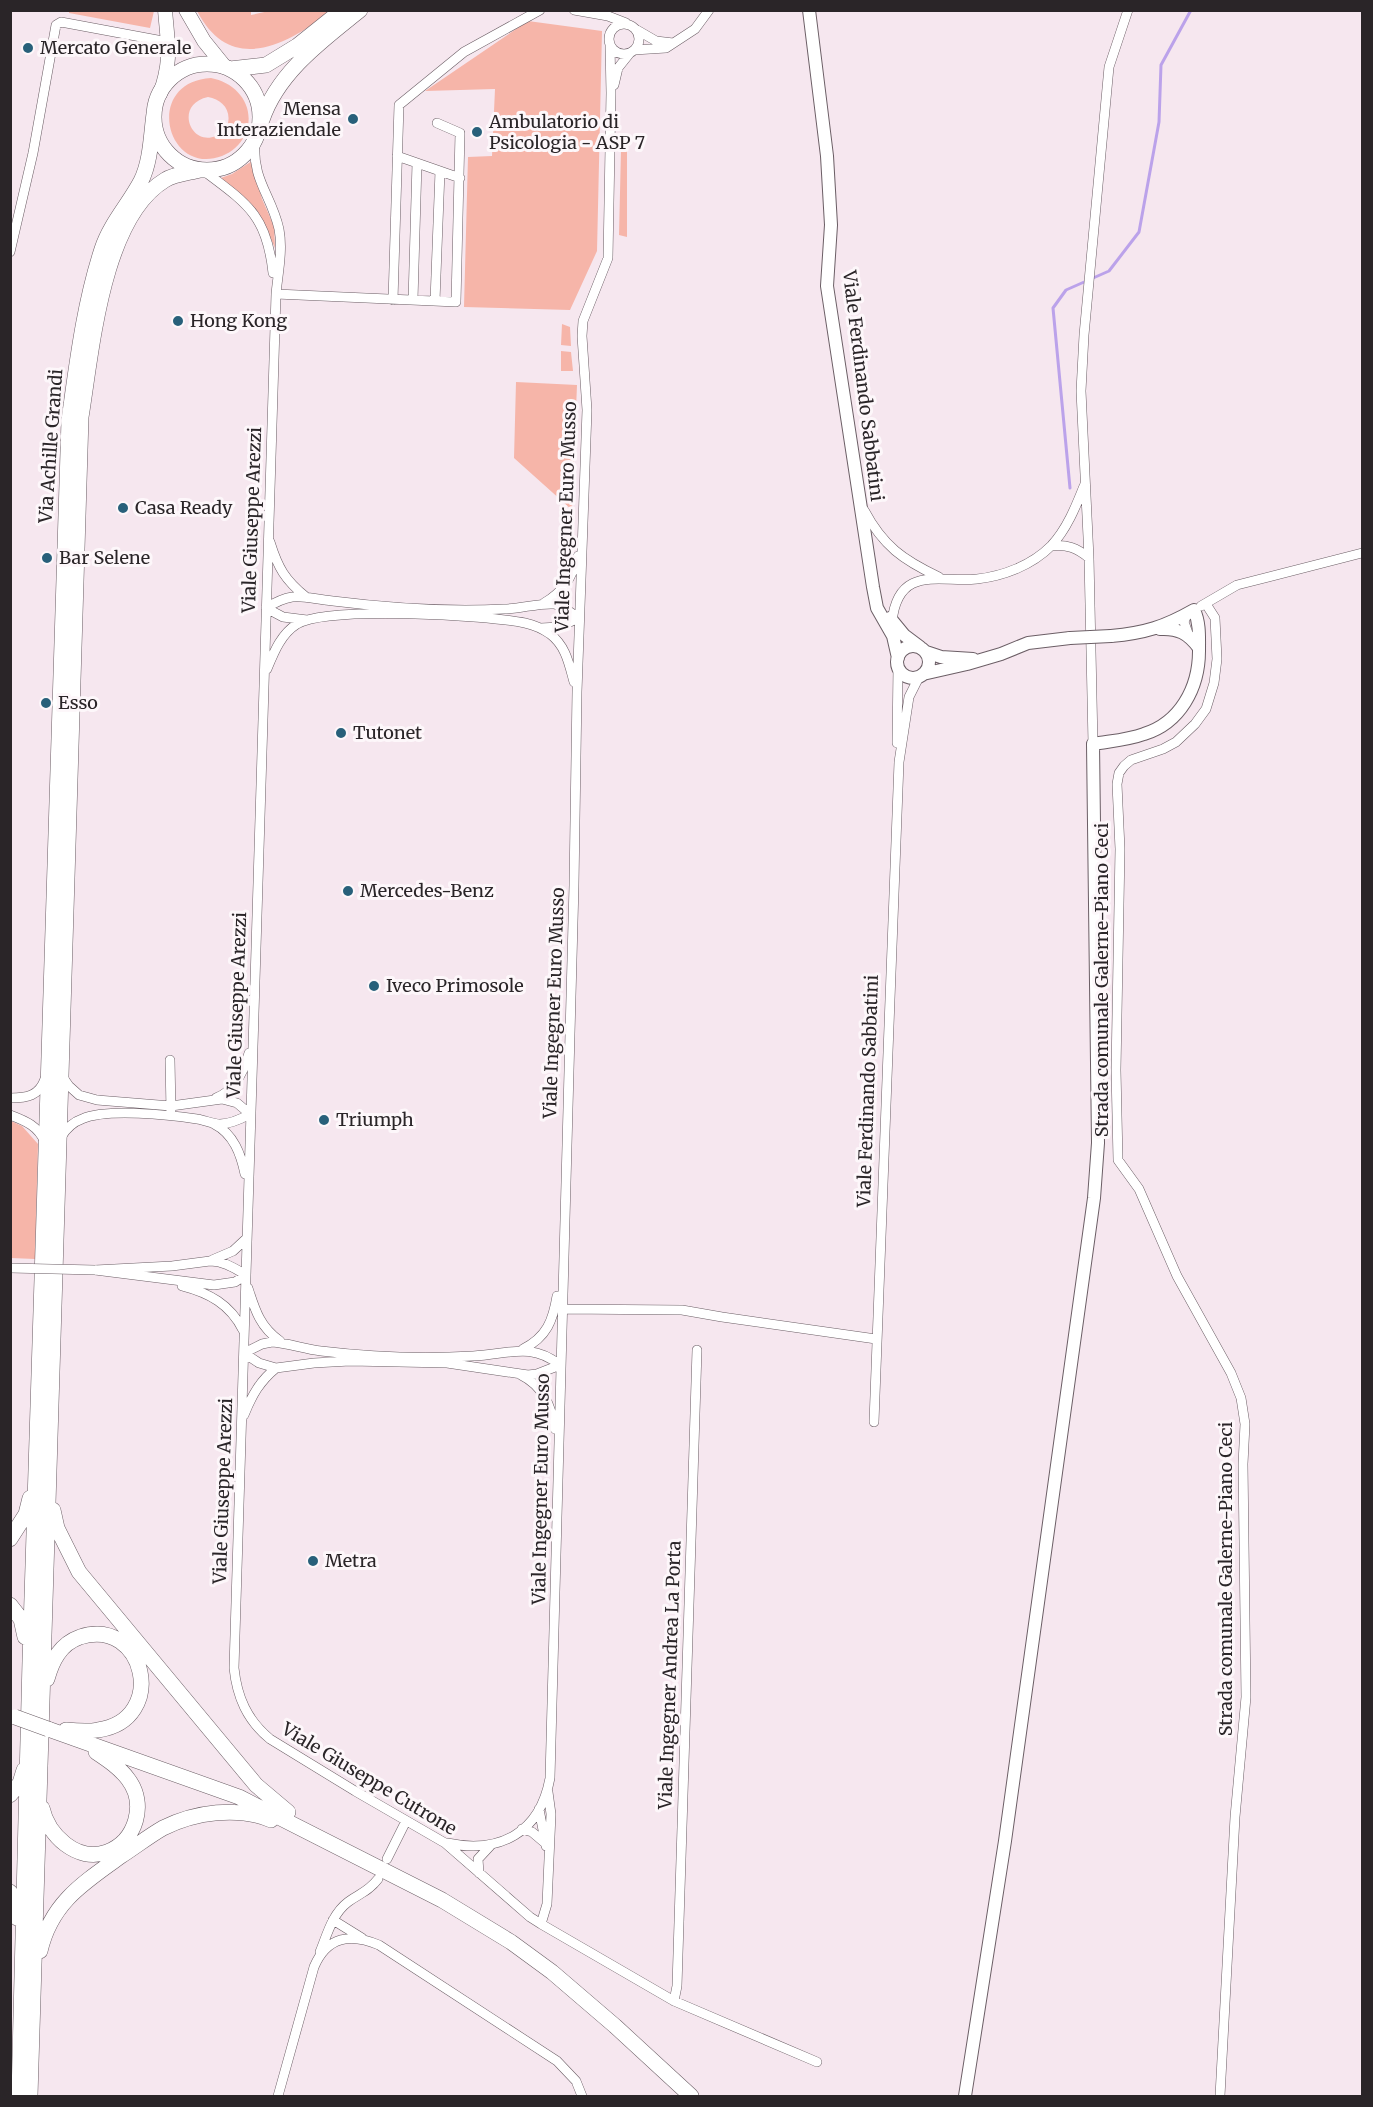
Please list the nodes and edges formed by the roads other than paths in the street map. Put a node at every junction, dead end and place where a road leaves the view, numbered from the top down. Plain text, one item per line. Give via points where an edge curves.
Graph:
1 (165, 10) edge
2 (186, 10) edge
3 (342, 10) edge
4 (360, 10) edge
5 (540, 10) edge
6 (574, 10) edge
7 (709, 10) edge
8 (809, 10) edge
9 (1128, 10) edge
10 (592, 14) junction
11 (631, 27) junction
12 (610, 34) junction
13 (168, 42) junction
14 (673, 43) junction
15 (610, 45) junction
16 (632, 51) junction
17 (227, 68) junction
18 (611, 93) junction
19 (160, 94) junction
20 (154, 114) junction
21 (437, 123) dead end
22 (257, 136) junction
23 (397, 156) junction
24 (417, 163) junction
25 (202, 171) junction
26 (440, 171) junction
27 (460, 178) junction
28 (10, 252) edge
29 (276, 294) junction
30 (393, 300) junction
31 (413, 300) junction
32 (435, 301) junction
33 (1085, 483) junction
34 (860, 501) junction
35 (268, 535) junction
36 (582, 542) junction
37 (1051, 546) junction
38 (1362, 553) edge
39 (1089, 558) junction
40 (941, 578) junction
41 (873, 587) junction
42 (306, 597) junction
43 (544, 603) junction
44 (1206, 604) junction
45 (266, 608) junction
46 (1191, 612) junction
47 (579, 618) junction
48 (307, 620) junction
49 (892, 622) junction
50 (541, 628) junction
51 (1157, 629) junction
52 (1189, 636) junction
53 (1199, 648) junction
54 (924, 650) junction
55 (980, 660) junction
56 (898, 663) junction
57 (264, 674) junction
58 (921, 676) junction
59 (577, 692) junction
60 (1093, 744) junction
61 (63, 760) junction
62 (899, 762) junction
63 (252, 1042) junction
64 (170, 1060) dead end
65 (55, 1070) junction
66 (10, 1098) edge
67 (210, 1100) junction
68 (171, 1111) junction
69 (250, 1114) junction
70 (10, 1115) edge
71 (209, 1122) junction
72 (52, 1146) junction
73 (248, 1191) junction
74 (247, 1238) junction
75 (210, 1261) junction
76 (563, 1264) junction
77 (10, 1268) edge
78 (95, 1270) junction
79 (138, 1277) junction
80 (246, 1279) junction
81 (561, 1309) junction
82 (244, 1333) junction
83 (876, 1339) junction
84 (282, 1342) junction
85 (522, 1350) junction
86 (697, 1350) dead end
87 (244, 1353) junction
88 (560, 1365) junction
89 (276, 1368) junction
90 (516, 1373) junction
91 (874, 1422) dead end
92 (241, 1423) junction
93 (44, 1435) junction
94 (558, 1457) junction
95 (10, 1539) edge
96 (10, 1605) edge
97 (30, 1661) junction
98 (42, 1702) junction
99 (248, 1716) joint
100 (12, 1717) edge
101 (48, 1729) junction
102 (82, 1741) junction
103 (28, 1759) junction
104 (39, 1777) junction
105 (548, 1790) junction
106 (10, 1795) edge
107 (539, 1809) junction
108 (551, 1814) junction
109 (406, 1821) junction
110 (522, 1829) junction
111 (322, 1837) junction
112 (445, 1843) junction
113 (546, 1844) junction
114 (491, 1845) junction
115 (549, 1857) junction
116 (387, 1859) dead end
117 (479, 1873) junction
118 (378, 1879) dead end
119 (10, 1892) edge
120 (333, 1920) junction
121 (541, 1924) junction
122 (364, 1939) junction
123 (319, 1954) junction
124 (674, 2001) junction
125 (32, 2007) junction
126 (20, 2024) junction
127 (817, 2062) dead end
128 (19, 2097) edge
129 (30, 2097) edge
130 (278, 2097) edge
131 (582, 2097) edge
132 (691, 2097) edge
133 (965, 2097) edge
134 (1220, 2097) edge

1 - 13 main road
2 - 17 main road
3 - 17 main road via 266,65
4 - 22 main road via 285,79 269,103
5 - 23 street via 464,52 399,105
6 - 10 street
7 - 14 street via 695,29
8 - 34 street, Viale Ferdinando Sabbatini via 827,156 831,225 827,286
9 - 33 street via 1109,67 1091,246 1082,391
10 - 11 street via 608,16
10 - 12 street via 602,20
11 - 12 street via 619,25
11 - 14 street via 656,41
11 - 16 street via 639,38
12 - 15 street
13 - 19 main road via 168,73
13 - 28 street via 61,22 56,26
14 - 16 street via 659,50
15 - 16 street via 616,52
15 - 18 street, Viale Ingegner Euro Musso
16 - 18 street via 618,68
17 - 19 main road via 206,64 188,68 171,79
17 - 22 main road via 247,82 258,100
18 - 36 street, Viale Ingegner Euro Musso via 608,258 583,321 587,410
19 - 20 main road
20 - 25 main road via 157,133 166,151 181,164
20 - 61 main road, Via Achille Grandi via 142,179 105,241 81,339 69,420
21 - 27 street via 460,133
22 - 25 main road via 250,150 234,163
22 - 29 street via 255,163 279,231
23 - 24 street
23 - 30 street
24 - 26 street
24 - 31 street
25 - 29 street via 247,205 264,230
25 - 61 main road, Via Achille Grandi via 165,180 141,203 112,256 96,323 81,417
26 - 27 street
26 - 32 street
27 - 32 street via 456,302
29 - 30 street
29 - 35 street, Viale Giuseppe Arezzi
30 - 31 street
31 - 32 street
33 - 37 street via 1072,514
33 - 39 street
34 - 40 street via 871,524 894,552
34 - 41 street, Viale Ferdinando Sabbatini
35 - 42 street via 282,572
35 - 45 street, Viale Giuseppe Arezzi
36 - 43 street via 567,584
36 - 47 street, Viale Ingegner Euro Musso
37 - 39 street via 1070,546
37 - 40 street via 1023,565 992,577
38 - 44 street via 1237,585
39 - 60 street
40 - 49 street via 913,584 901,593
41 - 49 street
41 - 56 street via 878,608 893,636
42 - 43 street via 386,608 505,609
42 - 45 street via 286,597
43 - 47 street via 561,606
44 - 46 street
44 - 134 street, Strada comunale Galerne-Piano Ceci via 1215,618 1218,660 1206,709 1176,742 1131,760 1119,773 1116,1070 1118,1160 1140,1189 1177,1276 1231,1373 1241,1398 1245,1424 1246,1697
45 - 48 street via 283,617
45 - 57 street, Viale Giuseppe Arezzi
46 - 51 street
46 - 52 street via 1184,622
46 - 53 street via 1198,619
47 - 50 street via 559,627
47 - 59 street, Viale Ingegner Euro Musso
48 - 50 street via 367,614 438,615 494,618
48 - 57 street via 282,639
49 - 54 street
50 - 59 street via 552,635 567,656
51 - 52 street via 1176,629
51 - 55 street, bridge via 1028,643
52 - 53 street
53 - 60 street via 1196,681 1174,716 1147,734
54 - 55 street via 941,657
54 - 56 street via 907,647
54 - 58 street via 929,664
55 - 58 street
56 - 58 street via 906,676
56 - 62 street
57 - 63 street, Viale Giuseppe Arezzi
58 - 62 street via 909,697
59 - 76 street, Viale Ingegner Euro Musso
60 - 133 street via 1098,1132 1094,1198 1005,1841
61 - 65 main road
62 - 83 street, Viale Ferdinando Sabbatini
63 - 67 street via 237,1080 221,1096
63 - 69 street, Viale Giuseppe Arezzi
64 - 68 street
65 - 66 street via 29,1097
65 - 68 street via 86,1098
65 - 72 main road
67 - 68 street
67 - 69 street via 229,1100
68 - 71 street
68 - 72 street via 90,1116 69,1126
69 - 71 street via 225,1124
69 - 73 street, Viale Giuseppe Arezzi
70 - 72 street via 36,1128
71 - 73 street via 227,1134 240,1153
72 - 93 main road
73 - 74 street, Viale Giuseppe Arezzi
74 - 75 street via 233,1251
74 - 80 street, Viale Giuseppe Arezzi
75 - 78 street
75 - 80 street via 231,1266
76 - 81 street, Viale Ingegner Euro Musso
76 - 85 street via 554,1316 540,1338
77 - 78 street, bridge
78 - 79 street
79 - 80 street via 214,1285
79 - 82 street via 191,1288 220,1301 231,1310
80 - 82 street, Viale Giuseppe Arezzi
80 - 84 street via 256,1315 270,1334
81 - 83 street via 682,1310
81 - 88 street, Viale Ingegner Euro Musso
82 - 87 street, Viale Giuseppe Arezzi
83 - 91 street, Viale Ferdinando Sabbatini
84 - 85 street via 351,1354 474,1356
84 - 87 street via 262,1344
85 - 88 street via 540,1352
86 - 124 street, Viale Ingegner Andrea La Porta
87 - 89 street
87 - 92 street, Viale Giuseppe Arezzi
88 - 90 street via 537,1374
88 - 94 street, Viale Ingegner Euro Musso
89 - 90 street via 360,1361 447,1363
89 - 92 street via 255,1390
90 - 94 street via 532,1382 547,1399
92 - 99 street, Viale Giuseppe Arezzi via 234,1668 240,1700
93 - 95 main road via 26,1514
93 - 97 main road
93 - 98 main road
93 - 111 main road via 54,1461 53,1506 57,1528 79,1572 256,1785
94 - 105 street, Viale Ingegner Euro Musso
96 - 97 main road via 21,1619
97 - 103 main road
98 - 101 main road via 55,1658 68,1643 82,1637 104,1636 120,1642 129,1649 141,1672 137,1703 118,1723 99,1730
98 - 104 main road
99 - 109 street, Viale Giuseppe Cutrone via 284,1749
100 - 101 main road, bridge
101 - 102 main road
102 - 104 main road via 120,1770 135,1790 135,1826 121,1844 93,1854 64,1844 43,1812
102 - 111 main road via 239,1797
103 - 106 main road via 20,1783
103 - 126 main road
104 - 125 main road
105 - 107 street, Viale Ingegner Euro Musso
105 - 108 street
107 - 108 street
107 - 110 street, Viale Ingegner Euro Musso
107 - 113 street
108 - 115 street
109 - 112 street, Viale Giuseppe Cutrone
109 - 116 street
110 - 113 street
110 - 114 street, Viale Ingegner Euro Musso
111 - 125 main road via 246,1813 202,1814 163,1828 84,1882 54,1914 41,1946
111 - 132 main road via 442,1900 511,1942 583,1997
112 - 114 street, Viale Ingegner Euro Musso via 464,1847
112 - 117 street, Viale Giuseppe Cutrone
113 - 115 street
114 - 117 street via 478,1859
115 - 121 street
117 - 121 street, Viale Giuseppe Cutrone
118 - 120 street via 370,1890 338,1911
119 - 126 main road via 17,1915
120 - 122 street
120 - 123 street
121 - 124 street, Viale Giuseppe Cutrone
122 - 123 street via 339,1940
122 - 131 street via 557,2061 576,2081
123 - 130 street
124 - 127 street, Viale Giuseppe Cutrone
125 - 129 main road
126 - 128 main road

